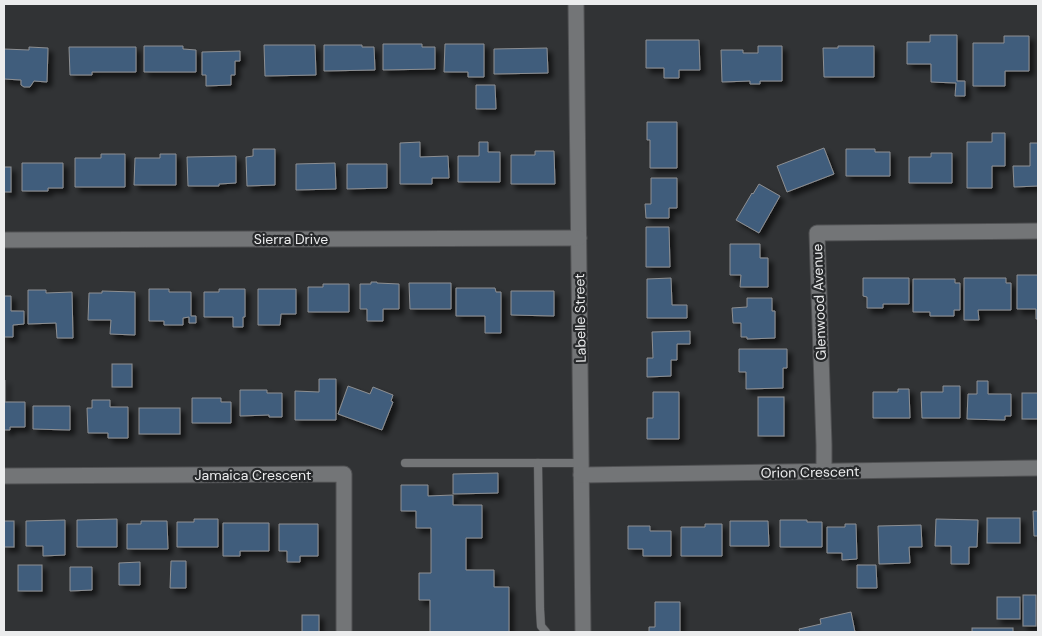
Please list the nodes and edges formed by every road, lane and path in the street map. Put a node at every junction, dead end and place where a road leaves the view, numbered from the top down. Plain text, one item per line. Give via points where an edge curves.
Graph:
1 (576, 4) edge
2 (1038, 231) edge
3 (579, 238) junction
4 (4, 240) edge
5 (405, 463) dead end
6 (538, 463) junction
7 (1038, 468) edge
8 (581, 469) junction
9 (824, 471) junction
10 (4, 476) edge
11 (344, 632) edge
12 (546, 632) edge
13 (583, 632) edge

1 - 3 street, Labelle Street
2 - 9 street, Glenwood Avenue via 817,233
3 - 4 street, Sierra Drive
3 - 8 street, Labelle Street
5 - 6 lane
6 - 8 lane
6 - 12 lane via 540,609 541,626
7 - 9 street, Orion Crescent
8 - 9 street, Orion Crescent
8 - 13 street, Labelle Street
10 - 11 street, Jamaica Crescent via 344,474

